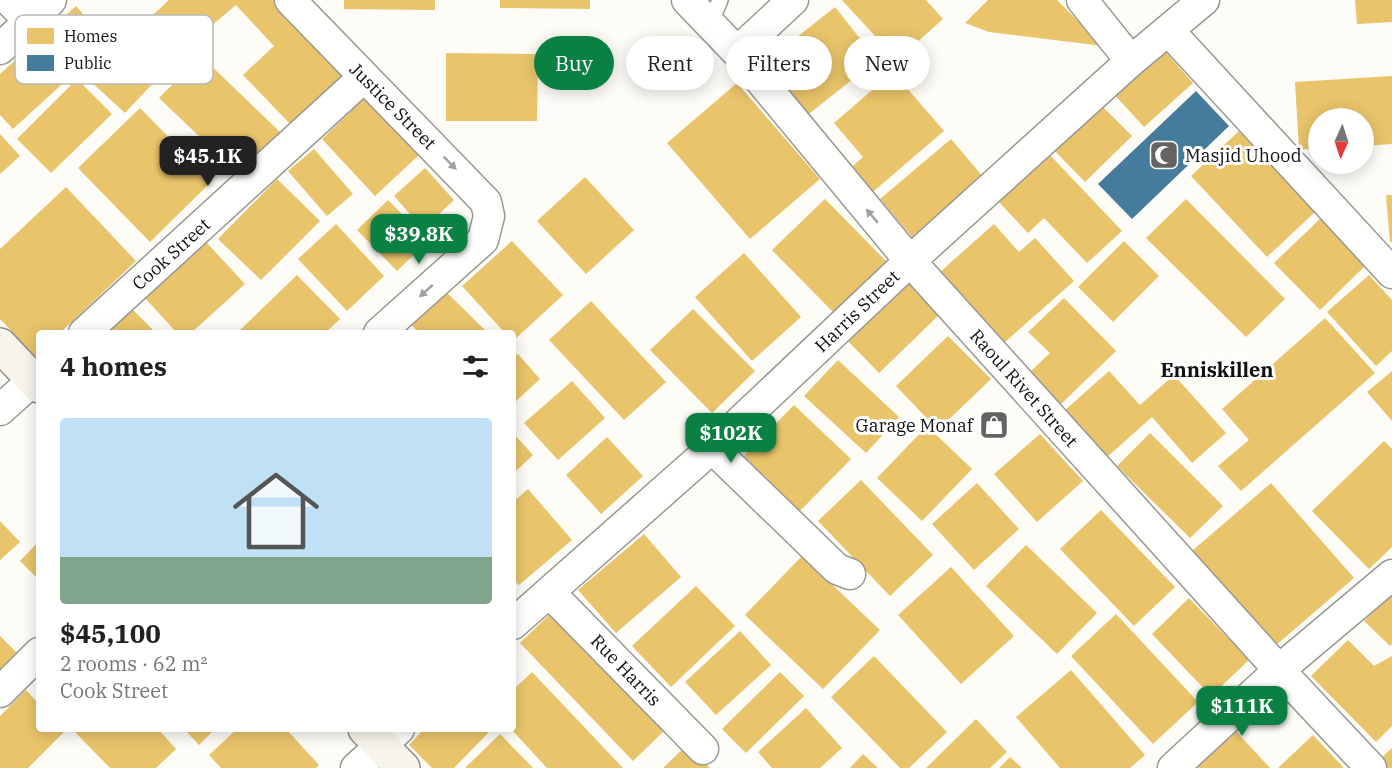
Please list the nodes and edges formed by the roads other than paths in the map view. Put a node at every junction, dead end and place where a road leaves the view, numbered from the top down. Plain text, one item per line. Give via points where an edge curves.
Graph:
1 (51, 0) edge
2 (290, 0) edge
3 (687, 0) edge
4 (793, 0) edge
5 (1082, 0) edge
6 (1204, 0) edge
7 (19, 10) edge
8 (715, 12) edge
9 (15, 18) edge
10 (1169, 31) junction
11 (728, 36) edge
12 (754, 36) edge
13 (0, 49) edge
14 (1131, 61) junction
15 (364, 77) junction
16 (768, 90) edge
17 (910, 261) junction
18 (1392, 273) edge
19 (87, 330) edge
20 (382, 330) edge
21 (0, 345) edge
22 (36, 379) edge
23 (36, 381) edge
24 (0, 410) edge
25 (712, 448) junction
26 (850, 574) dead end
27 (1392, 575) edge
28 (549, 592) junction
29 (516, 621) edge
30 (36, 656) edge
31 (1275, 665) junction
32 (0, 692) edge
33 (387, 743) edge
34 (703, 749) dead end
35 (356, 768) edge
36 (1173, 768) edge
37 (1371, 768) edge

1 - 7 street
2 - 15 street, Justice Street
3 - 8 street, Raoul Rivet Street
4 - 12 street
5 - 14 street
6 - 10 street, Harris Street
8 - 11 street, Raoul Rivet Street
9 - 13 street
10 - 14 street, Harris Street
10 - 18 street
14 - 17 street, Harris Street
15 - 19 street, Cook Street
15 -> 20 street, Justice Street via 465,177 486,202 489,216 483,240
17 -> 16 street, Raoul Rivet Street
17 - 25 street, Harris Street
17 - 31 street, Raoul Rivet Street
21 - 22 main road
23 - 24 street
25 - 26 street via 837,569
25 - 28 street, Harris Street
27 - 31 street
28 - 29 street, Harris Street
28 - 34 street, Rue Harris
30 - 32 street
31 - 36 street
31 - 37 street, Raoul Rivet Street
33 - 35 street

